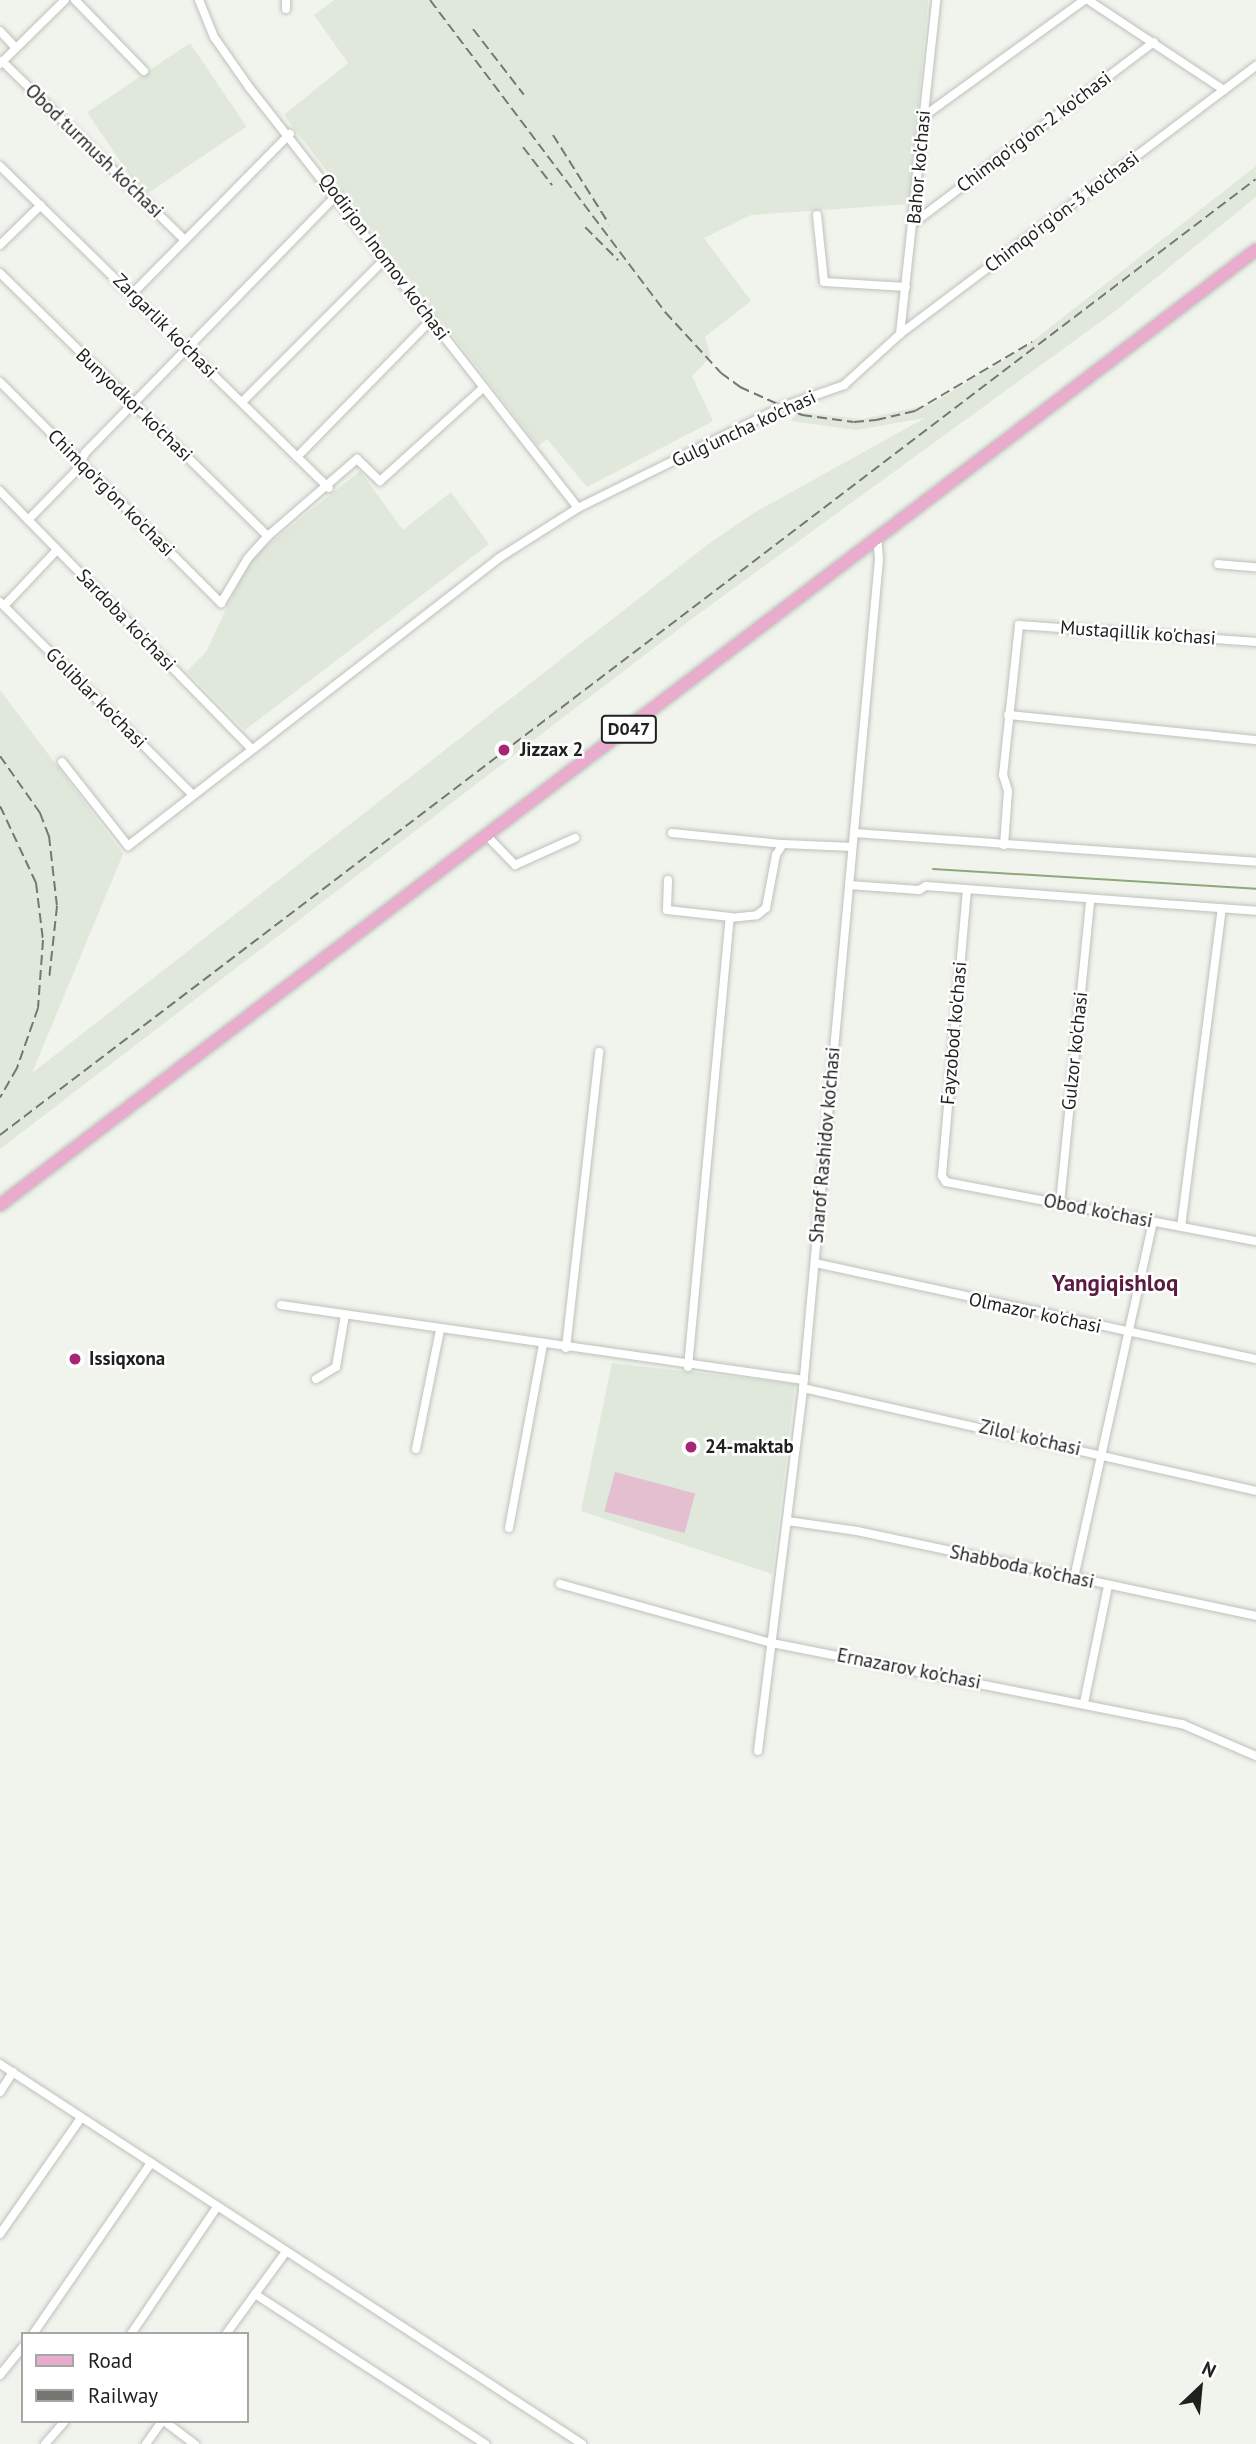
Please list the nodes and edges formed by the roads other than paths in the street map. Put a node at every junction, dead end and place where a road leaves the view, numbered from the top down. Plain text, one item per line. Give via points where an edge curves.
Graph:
1 (65, 0) edge
2 (75, 0) edge
3 (199, 0) edge
4 (936, 0) edge
5 (1086, 0) edge
6 (0, 31) edge
7 (1154, 42) junction
8 (16, 48) junction
9 (1, 63) edge
10 (1256, 65) edge
11 (144, 71) dead end
12 (1224, 90) junction
13 (924, 116) junction
14 (290, 134) junction
15 (0, 166) edge
16 (337, 195) junction
17 (41, 205) junction
18 (817, 215) dead end
19 (915, 222) junction
20 (185, 240) junction
21 (0, 244) edge
22 (1256, 250) edge
23 (385, 259) junction
24 (0, 273) edge
25 (906, 287) junction
26 (132, 294) junction
27 (432, 319) junction
28 (900, 334) junction
29 (186, 348) junction
30 (0, 382) edge
31 (484, 387) junction
32 (242, 402) junction
33 (132, 403) junction
34 (297, 457) junction
35 (79, 461) junction
36 (329, 488) junction
37 (0, 491) edge
38 (578, 508) junction
39 (28, 520) junction
40 (268, 536) junction
41 (877, 538) junction
42 (58, 550) junction
43 (1218, 564) dead end
44 (1256, 567) edge
45 (2, 604) edge
46 (1256, 642) edge
47 (1008, 715) junction
48 (1256, 740) edge
49 (251, 748) junction
50 (62, 762) dead end
51 (192, 794) junction
52 (672, 833) dead end
53 (854, 833) junction
54 (488, 837) junction
55 (575, 838) dead end
56 (783, 844) junction
57 (1004, 845) junction
58 (852, 847) junction
59 (1256, 862) edge
60 (668, 880) dead end
61 (849, 885) junction
62 (967, 889) junction
63 (1090, 900) junction
64 (1222, 909) junction
65 (1256, 911) edge
66 (731, 917) junction
67 (599, 1052) dead end
68 (942, 1176) joint
69 (1059, 1203) junction
70 (0, 1205) edge
71 (1153, 1223) junction
72 (1181, 1227) junction
73 (1256, 1241) edge
74 (814, 1263) junction
75 (281, 1305) dead end
76 (345, 1315) junction
77 (440, 1330) junction
78 (1130, 1332) junction
79 (543, 1345) junction
80 (566, 1348) junction
81 (1256, 1359) edge
82 (688, 1367) junction
83 (316, 1379) dead end
84 (804, 1384) junction
85 (416, 1450) dead end
86 (1101, 1454) junction
87 (1256, 1490) edge
88 (787, 1521) junction
89 (509, 1528) dead end
90 (1074, 1578) junction
91 (560, 1584) dead end
92 (1108, 1586) junction
93 (1256, 1616) edge
94 (772, 1643) junction
95 (1084, 1703) junction
96 (758, 1751) dead end
97 (1256, 1756) edge
98 (0, 2064) edge
99 (13, 2073) junction
100 (0, 2092) edge
101 (81, 2118) junction
102 (151, 2163) junction
103 (217, 2207) junction
104 (0, 2234) edge
105 (285, 2253) junction
106 (255, 2294) junction
107 (34, 2332) edge
108 (132, 2332) edge
109 (227, 2332) edge
110 (21, 2349) edge
111 (0, 2375) edge
112 (63, 2423) edge
113 (162, 2423) edge
114 (166, 2423) edge
115 (45, 2444) edge
116 (146, 2444) edge
117 (195, 2444) edge
118 (485, 2444) edge
119 (583, 2444) edge

1 - 8 street
2 - 11 street
3 - 14 street, Qodirjon Inomov ko'chasi via 221,47
4 - 13 street, Bahor ko'chasi
5 - 7 street
5 - 13 street
6 - 8 street
7 - 12 street
7 - 19 street, Chimqo'rg'on-2 ko'chasi
8 - 9 street
9 - 20 street, Obod turmush ko'chasi
10 - 12 street, Chimqo'rg'on-3 ko'chasi
12 - 28 street, Chimqo'rg'on-3 ko'chasi
13 - 19 street, Bahor ko'chasi
14 - 16 street, Qodirjon Inomov ko'chasi
14 - 20 street
15 - 17 street, Zargarlik ko'chasi
16 - 23 street, Qodirjon Inomov ko'chasi
16 - 29 street
17 - 21 street
17 - 26 street, Zargarlik ko'chasi
18 - 25 street via 824,282
19 - 25 street, Bahor ko'chasi
20 - 26 street
22 - 41 main road, D047
23 - 27 street, Qodirjon Inomov ko'chasi
23 - 32 street
24 - 33 street, Bunyodkor ko'chasi
25 - 28 street, Bahor ko'chasi
26 - 29 street, Zargarlik ko'chasi
27 - 31 street, Qodirjon Inomov ko'chasi
27 - 34 street
28 - 38 street, Gulg'uncha ko'chasi via 844,385 782,407
29 - 32 street, Zargarlik ko'chasi
29 - 33 street
30 - 35 street, Chimqo'rg'on ko'chasi
31 - 36 street via 380,481 357,459
31 - 38 street, Qodirjon Inomov ko'chasi
32 - 34 street, Zargarlik ko'chasi
33 - 35 street
33 - 40 street, Bunyodkor ko'chasi
34 - 36 street, Zargarlik ko'chasi
35 - 39 street via 76,471
35 - 40 street, Chimqo'rg'on ko'chasi via 221,603 248,558
36 - 40 street
37 - 39 street, Sardoba ko'chasi
38 - 49 street, Gulg'uncha ko'chasi via 499,558
39 - 42 street, Sardoba ko'chasi
41 - 53 street, Sharof Rashidov ko'chasi via 879,559
41 - 54 main road, D047
42 - 45 street
42 - 49 street, Sardoba ko'chasi
43 - 44 street
45 - 51 street, G'oliblar ko'chasi
46 - 47 street, Mustaqillik ko'chasi via 1019,625
47 - 48 street
47 - 57 street
49 - 51 street, Gulg'uncha ko'chasi
50 - 51 street, Gulg'uncha ko'chasi via 128,846
52 - 56 street
53 - 57 street
53 - 58 street, Sharof Rashidov ko'chasi
54 - 55 street via 515,865
54 - 70 main road, D047
56 - 58 street
56 - 66 street via 776,855 766,908 757,915
57 - 59 street
58 - 61 street, Sharof Rashidov ko'chasi
60 - 66 street via 667,910
61 - 62 street
61 - 74 street, Sharof Rashidov ko'chasi
62 - 63 street
62 - 68 street, Fayzobod ko'chasi
63 - 64 street
63 - 69 street, Gulzor ko'chasi
64 - 65 street
64 - 72 street
66 - 82 street
67 - 80 street
68 - 69 street, Obod ko'chasi via 954,1185
69 - 71 street, Obod ko'chasi
71 - 72 street, Obod ko'chasi
71 - 78 street
72 - 73 street, Obod ko'chasi
74 - 78 street, Olmazor ko'chasi
74 - 84 street, Sharof Rashidov ko'chasi
75 - 76 street, Zilol ko'chasi
76 - 77 street, Zilol ko'chasi
76 - 83 street via 336,1367
77 - 79 street, Zilol ko'chasi
77 - 85 street
78 - 81 street, Olmazor ko'chasi
78 - 86 street
79 - 80 street, Zilol ko'chasi
79 - 89 street
80 - 82 street, Zilol ko'chasi
82 - 84 street, Zilol ko'chasi
84 - 86 street, Zilol ko'chasi
84 - 88 street, Sharof Rashidov ko'chasi
86 - 87 street, Zilol ko'chasi
86 - 90 street
88 - 90 street, Shabboda ko'chasi via 857,1531
88 - 94 street, Sharof Rashidov ko'chasi
90 - 92 street, Shabboda ko'chasi
91 - 94 street, Ernazarov ko'chasi
92 - 93 street, Shabboda ko'chasi
92 - 95 street
94 - 95 street, Ernazarov ko'chasi
94 - 96 street, Sharof Rashidov ko'chasi
95 - 97 street, Ernazarov ko'chasi via 1182,1724
98 - 99 street
99 - 100 street
99 - 101 street
101 - 102 street
101 - 104 street
102 - 103 street
102 - 107 street
103 - 105 street
103 - 108 street
105 - 106 street
105 - 119 street
106 - 109 street
106 - 118 street
110 - 111 street
112 - 115 street
113 - 116 street
114 - 117 street

